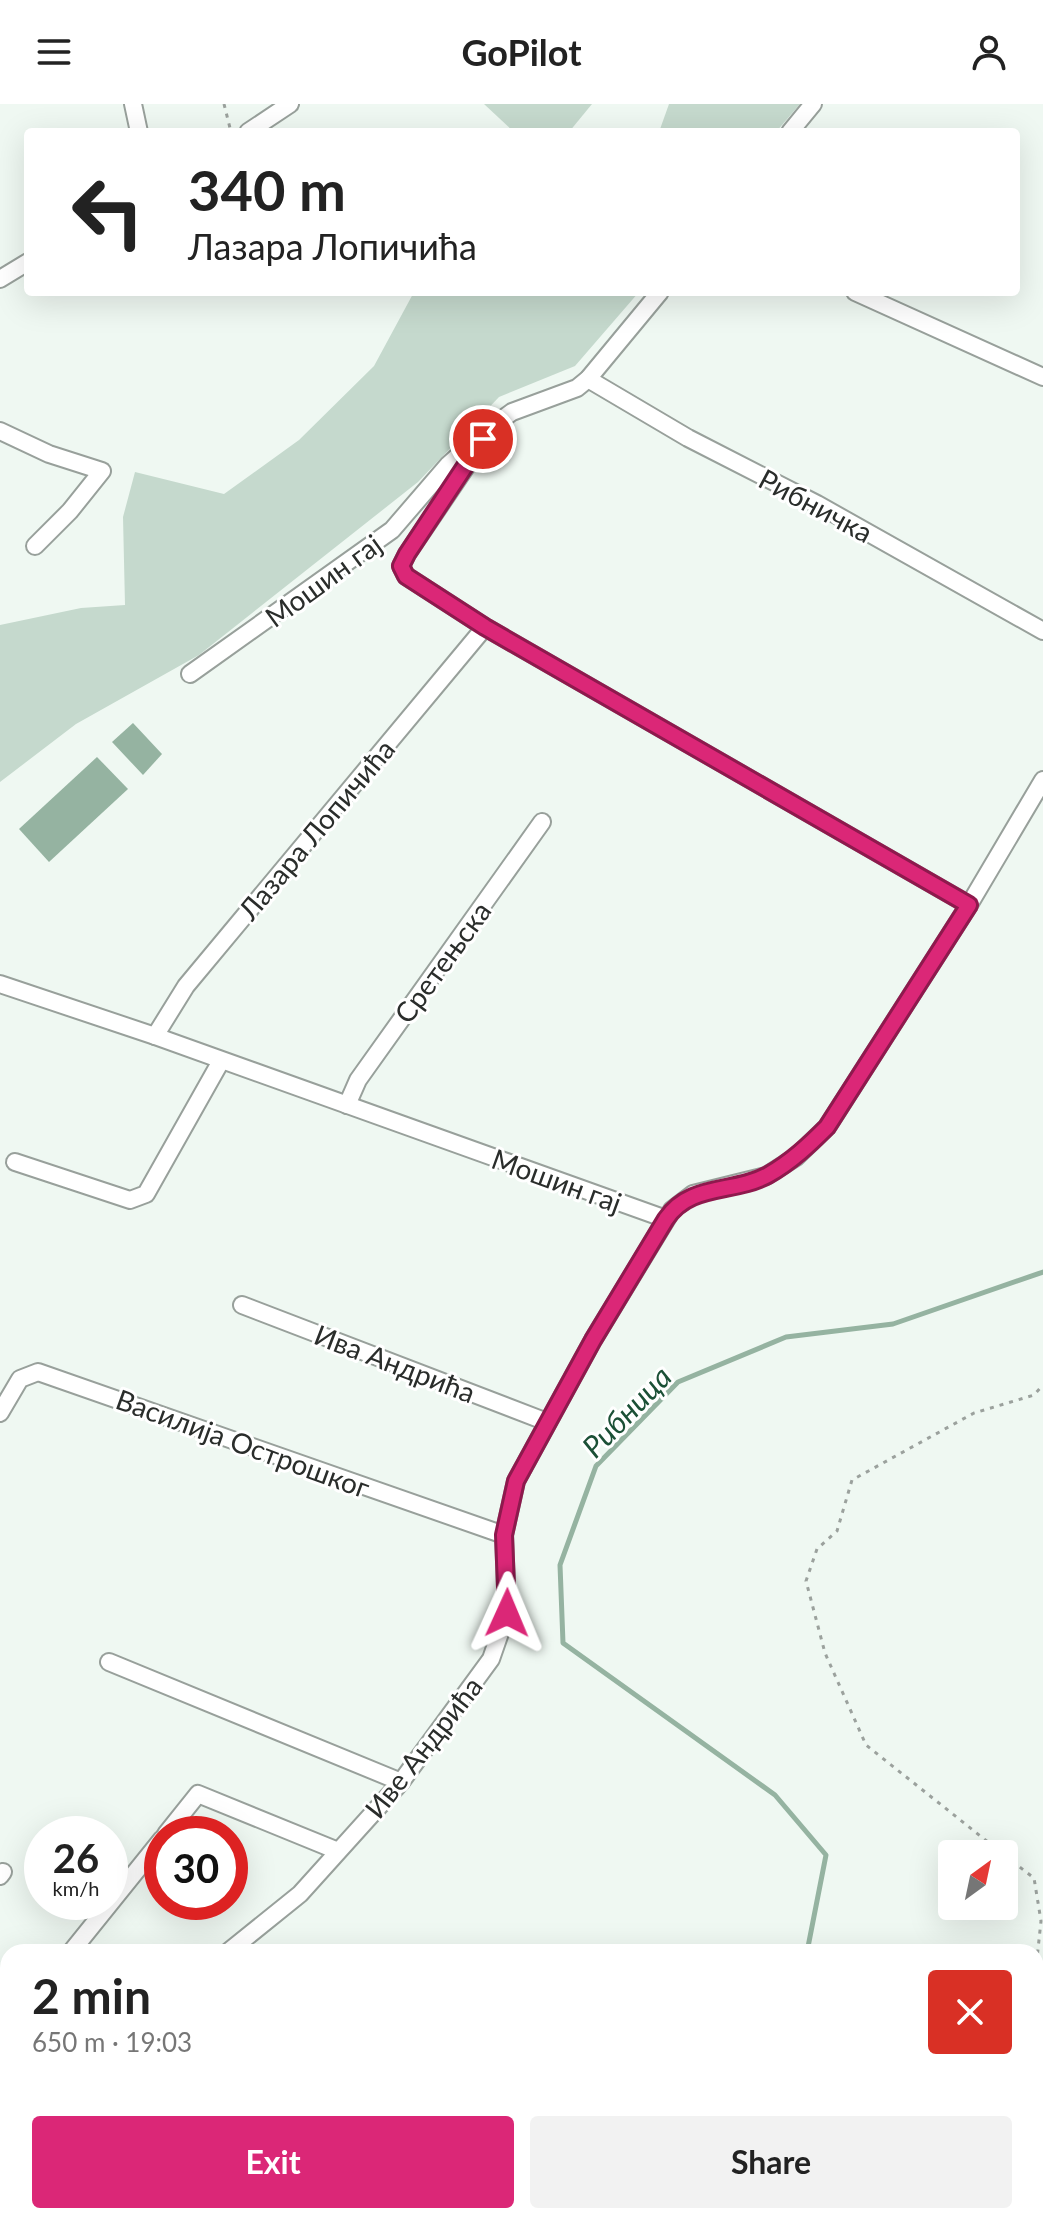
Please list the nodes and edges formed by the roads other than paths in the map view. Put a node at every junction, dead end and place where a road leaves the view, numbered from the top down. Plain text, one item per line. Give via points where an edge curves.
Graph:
1 (133, 104) edge
2 (290, 104) edge
3 (813, 104) edge
4 (138, 128) edge
5 (254, 128) edge
6 (793, 128) edge
7 (24, 264) edge
8 (0, 279) edge
9 (657, 296) edge
10 (864, 296) edge
11 (1043, 377) edge
12 (588, 379) junction
13 (0, 431) edge
14 (486, 431) junction
15 (35, 546) dead end
16 (485, 627) junction
17 (1043, 631) edge
18 (190, 674) dead end
19 (1043, 780) edge
20 (542, 822) dead end
21 (969, 905) junction
22 (0, 984) edge
23 (155, 1036) junction
24 (221, 1061) junction
25 (347, 1105) junction
26 (15, 1162) dead end
27 (666, 1219) junction
28 (242, 1305) dead end
29 (0, 1413) edge
30 (547, 1422) junction
31 (504, 1535) junction
32 (109, 1662) dead end
33 (401, 1782) junction
34 (180, 1816) edge
35 (338, 1851) junction
36 (144, 1863) edge
37 (83, 1944) edge
38 (238, 1944) edge

1 - 4 street
2 - 5 street
3 - 6 street
7 - 8 street
9 - 12 street, Мошин гај
10 - 11 street
12 - 14 street, Мошин гај via 512,412
12 - 17 street, Рибничка
13 - 15 street via 102,471
14 - 16 street via 401,566 406,576
14 - 18 street, Мошин гај via 448,465 392,530
16 - 21 street
16 - 23 street, Лазара Лопичића via 186,986
19 - 21 street, Иве Андрића
20 - 25 street, Сретењска via 358,1080
21 - 27 street, Иве Андрића via 827,1127 766,1176 693,1194
22 - 23 street, Мошин гај
23 - 24 street, Мошин гај
24 - 25 street, Мошин гај
24 - 26 street via 146,1194 130,1200
25 - 27 street, Мошин гај
27 - 30 street, Иве Андрића
28 - 30 street, Ива Андрића
29 - 31 street, Василија Острошког via 20,1379 38,1372
30 - 31 street, Иве Андрића via 516,1481
31 - 33 street, Иве Андрића via 507,1613 491,1659
32 - 33 street
33 - 35 street, Иве Андрића
34 - 35 street via 198,1794
35 - 38 street, Иве Андрића via 300,1894
36 - 37 street

